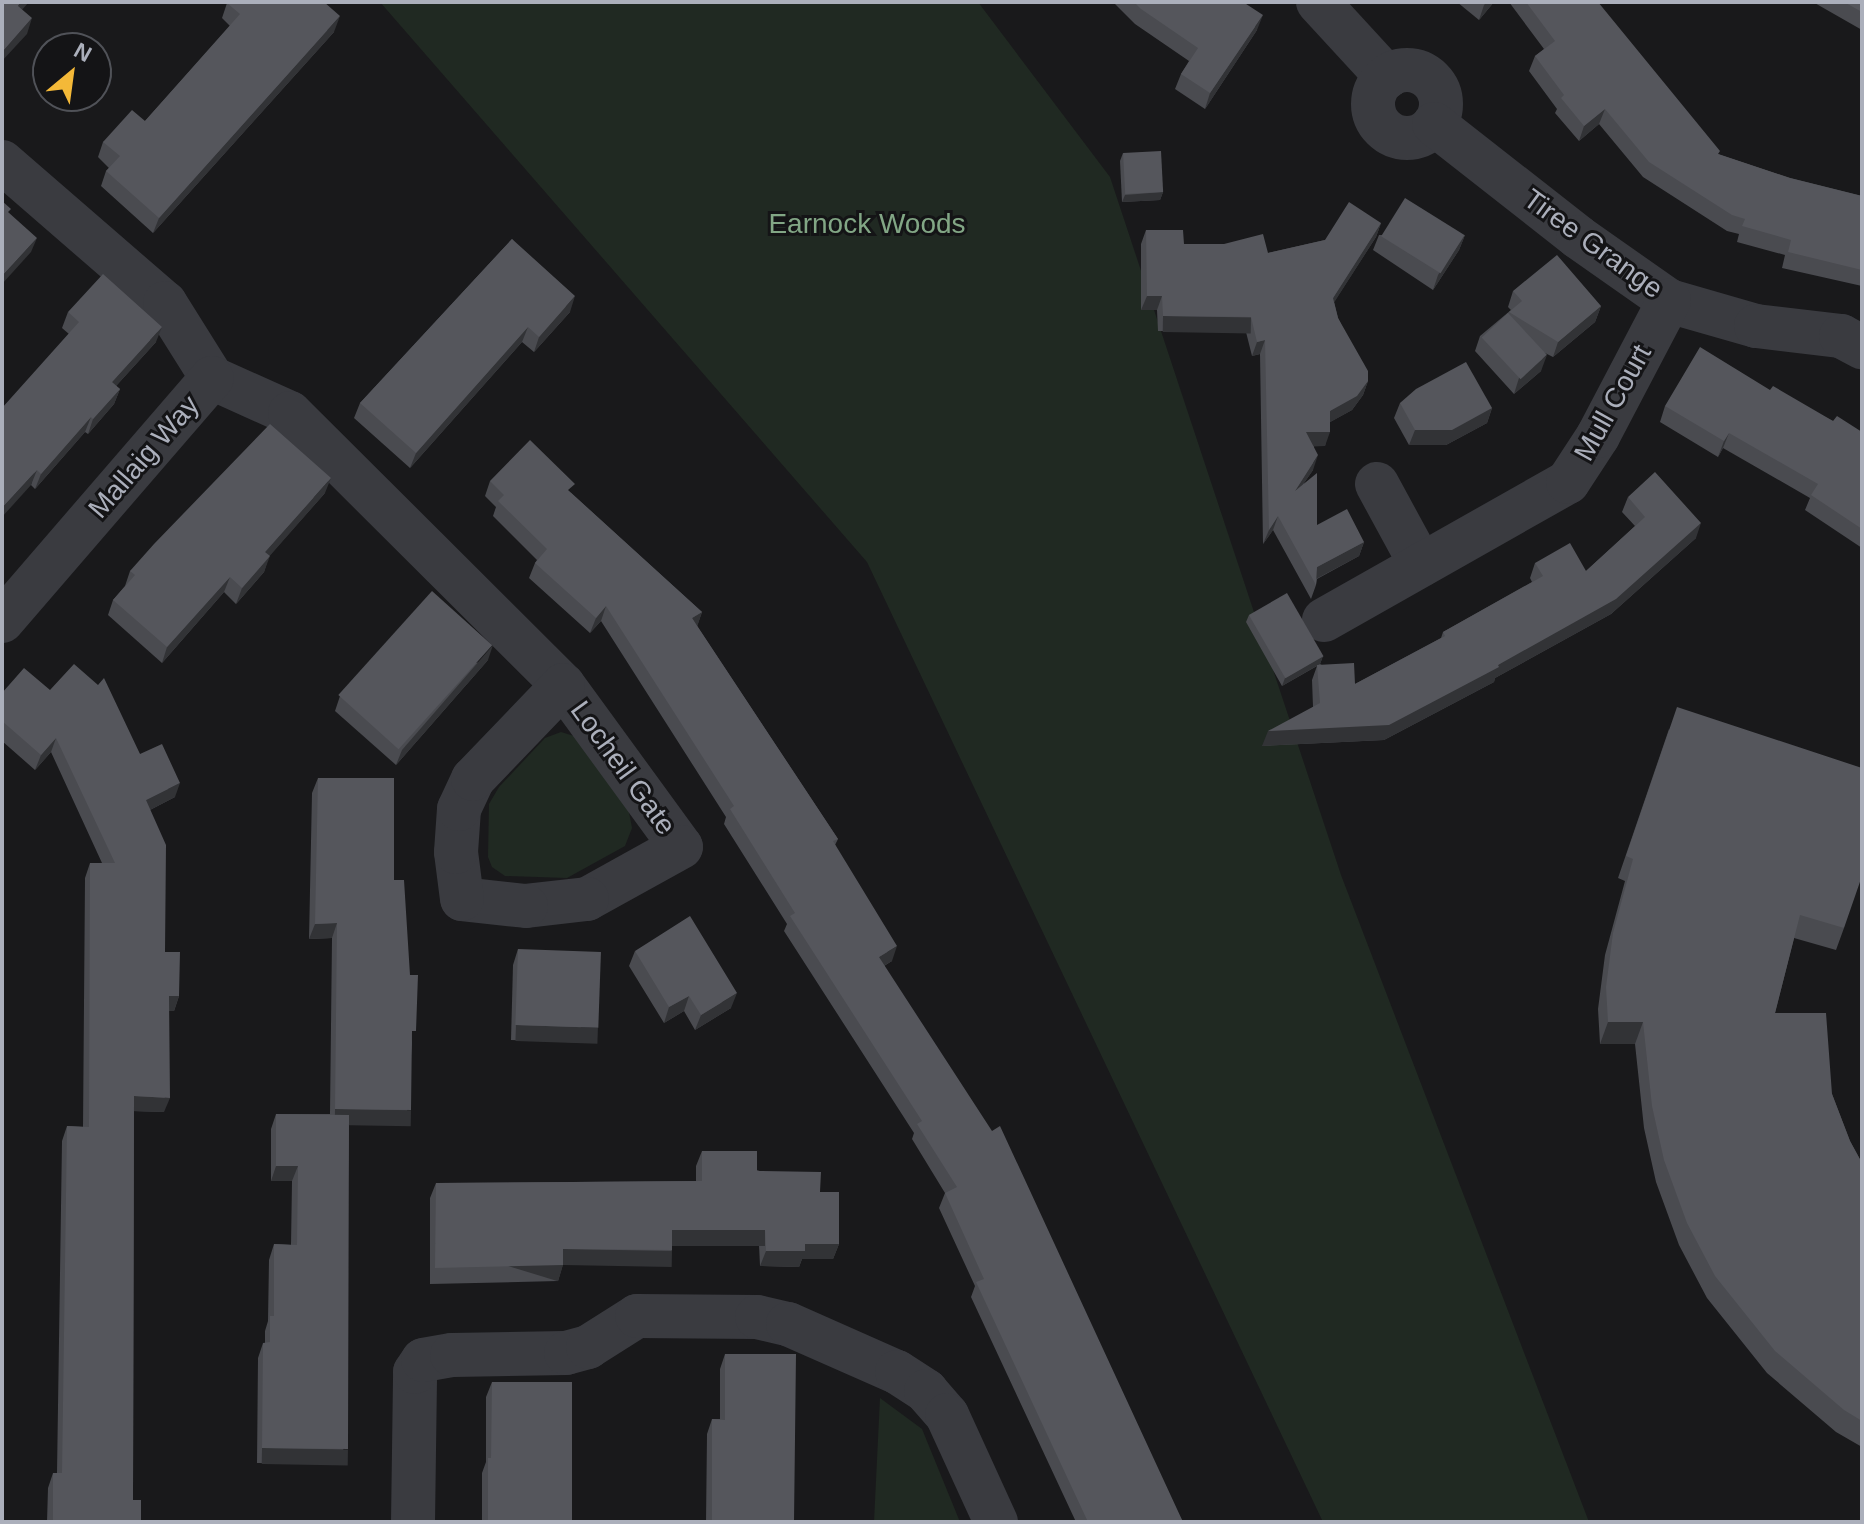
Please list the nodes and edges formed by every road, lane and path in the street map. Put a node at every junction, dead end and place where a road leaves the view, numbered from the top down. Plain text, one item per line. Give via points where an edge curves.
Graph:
1 (1318, 2) edge
2 (2, 162) edge
3 (1669, 301) junction
4 (1862, 347) edge
5 (212, 378) junction
6 (1377, 484) dead end
7 (1421, 565) junction
8 (1324, 620) dead end
9 (2, 621) edge
10 (563, 685) junction
11 (413, 1522) edge
12 (996, 1522) edge

1 - 3 street, Tiree Grange via 1387,77 1408,70 1431,81 1441,98 1434,124
2 - 5 street, Mallaig Way via 165,303
3 - 4 street, Tiree Grange via 1756,326 1841,336
3 - 7 street, Mull Court via 1568,482
5 - 9 street, Mallaig Way
5 - 10 street, Locheil Gate via 290,413
6 - 7 street
7 - 8 street, Mull Court
10 - 10 street, Locheil Gate via 473,779 459,809 456,852 462,899 526,906 587,899 681,847
11 - 12 street via 415,1372 423,1360 566,1353 588,1347 637,1316 772,1320 897,1372 926,1391 947,1415

